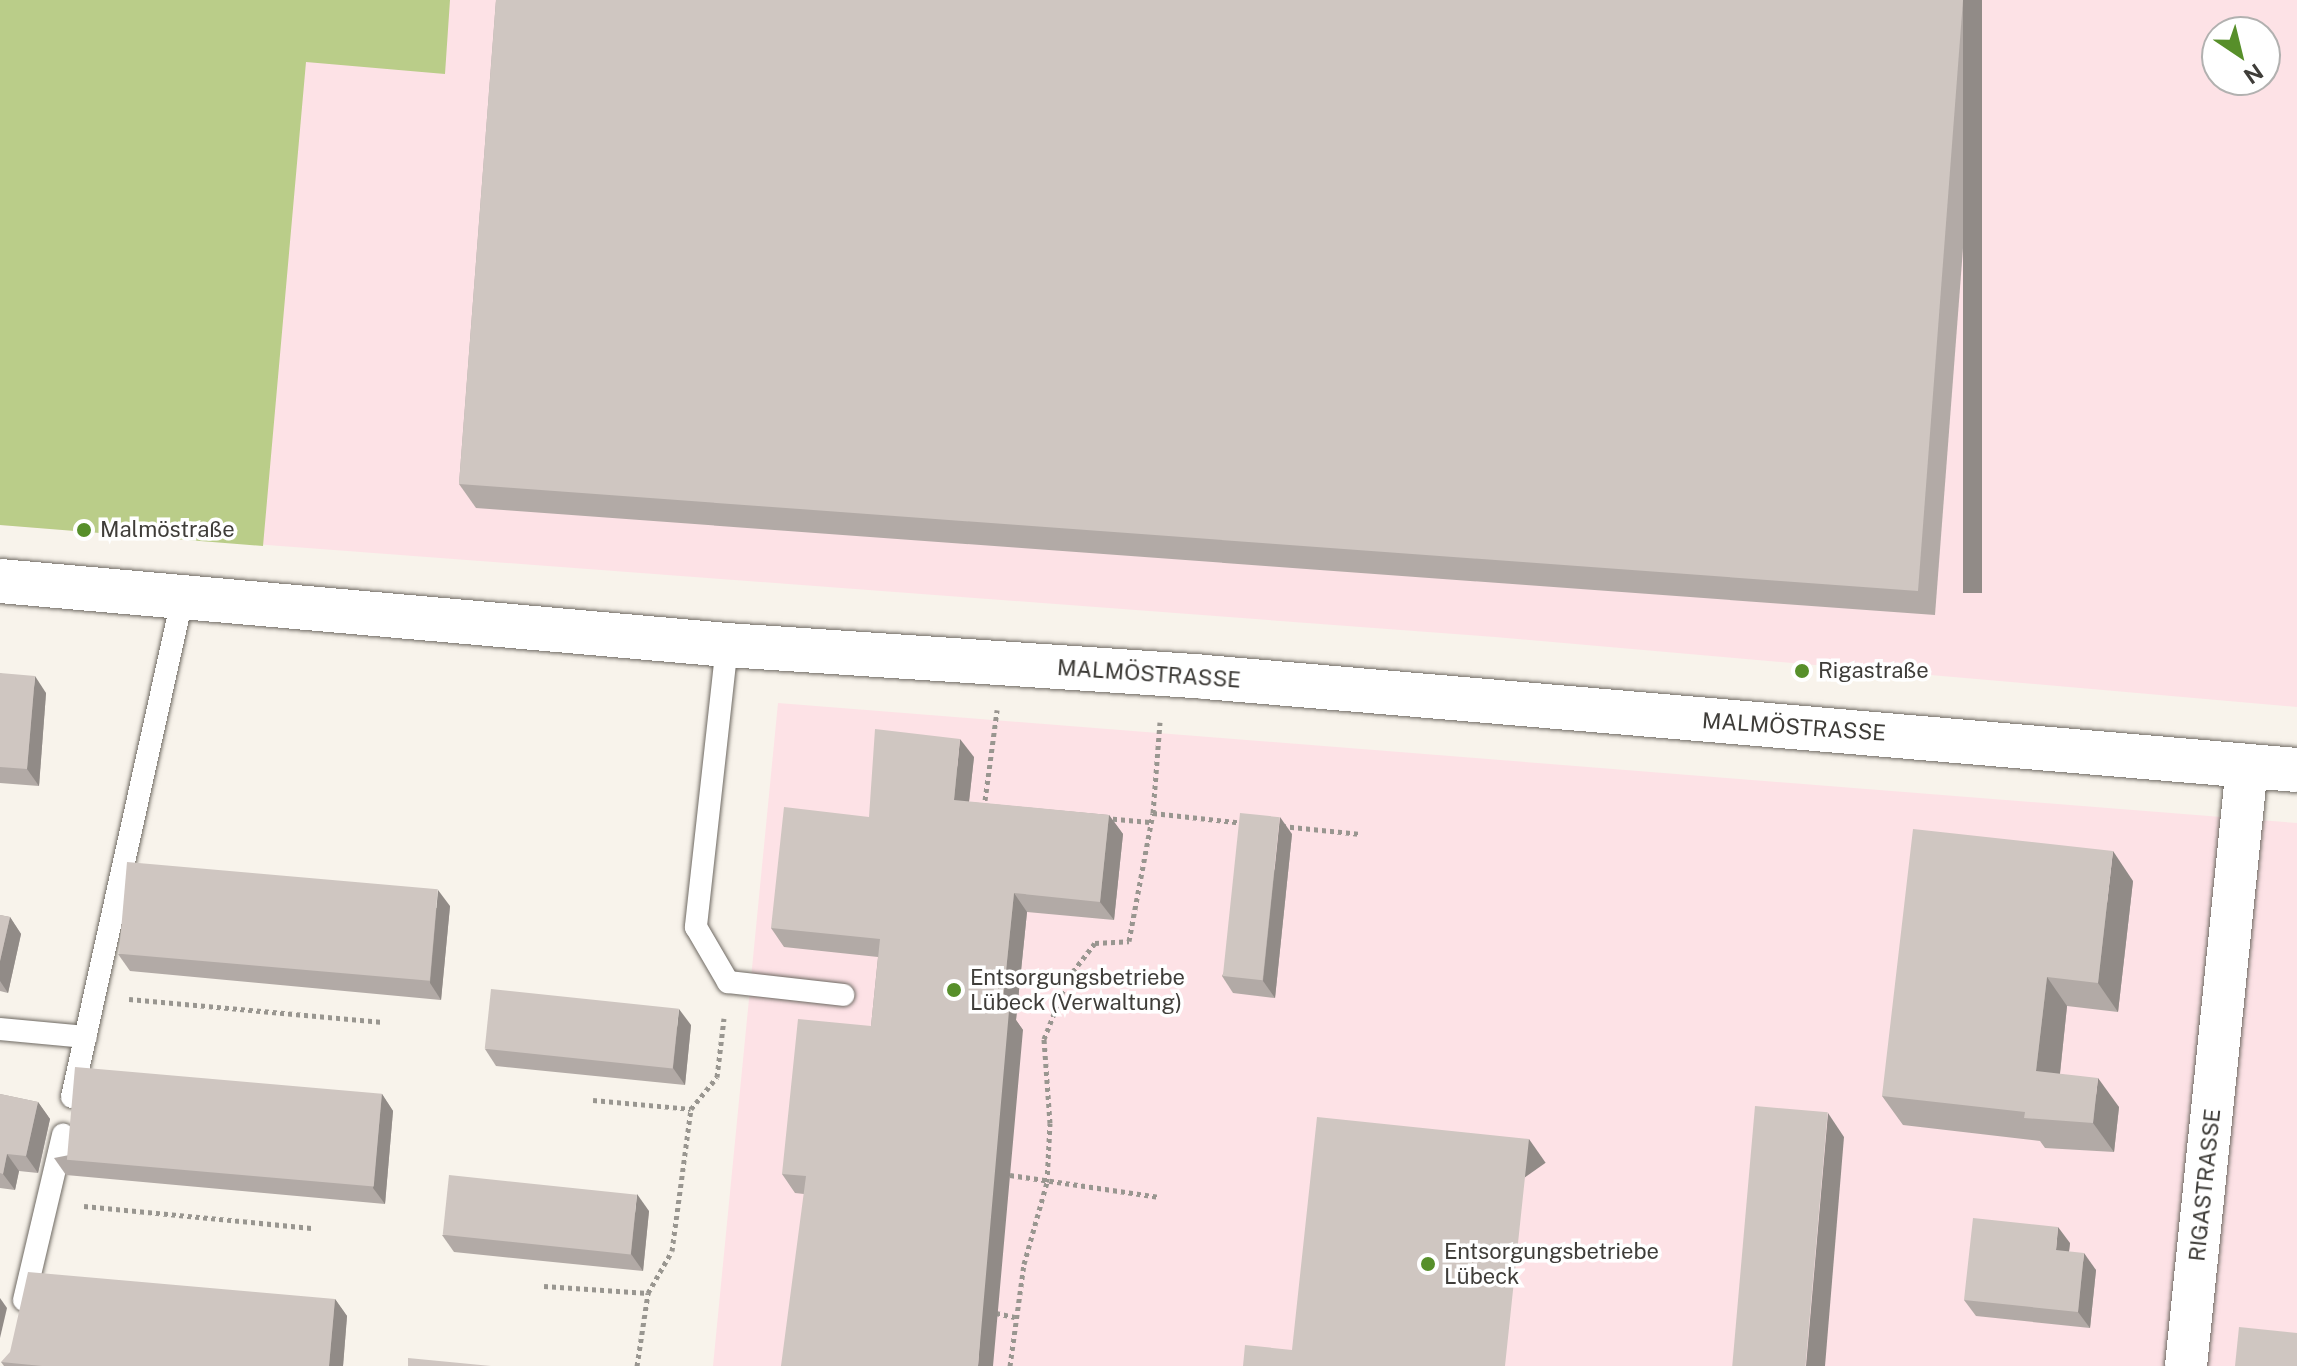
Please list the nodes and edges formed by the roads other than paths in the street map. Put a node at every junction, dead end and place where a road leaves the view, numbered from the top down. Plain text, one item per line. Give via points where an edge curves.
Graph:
1 (0, 581) edge
2 (183, 595) junction
3 (727, 645) junction
4 (2247, 765) junction
5 (2297, 770) edge
6 (843, 995) dead end
7 (0, 1029) edge
8 (86, 1037) junction
9 (19, 1321) edge
10 (2186, 1366) edge

1 - 2 street, MALMÖSTRASSE
2 - 3 street, MALMÖSTRASSE
2 - 8 lane
3 - 4 street, MALMÖSTRASSE via 1205,677
3 - 6 lane via 696,927 728,982
4 - 5 street, MALMÖSTRASSE
4 - 10 street, RIGASTRASSE
7 - 8 lane
8 - 9 lane

